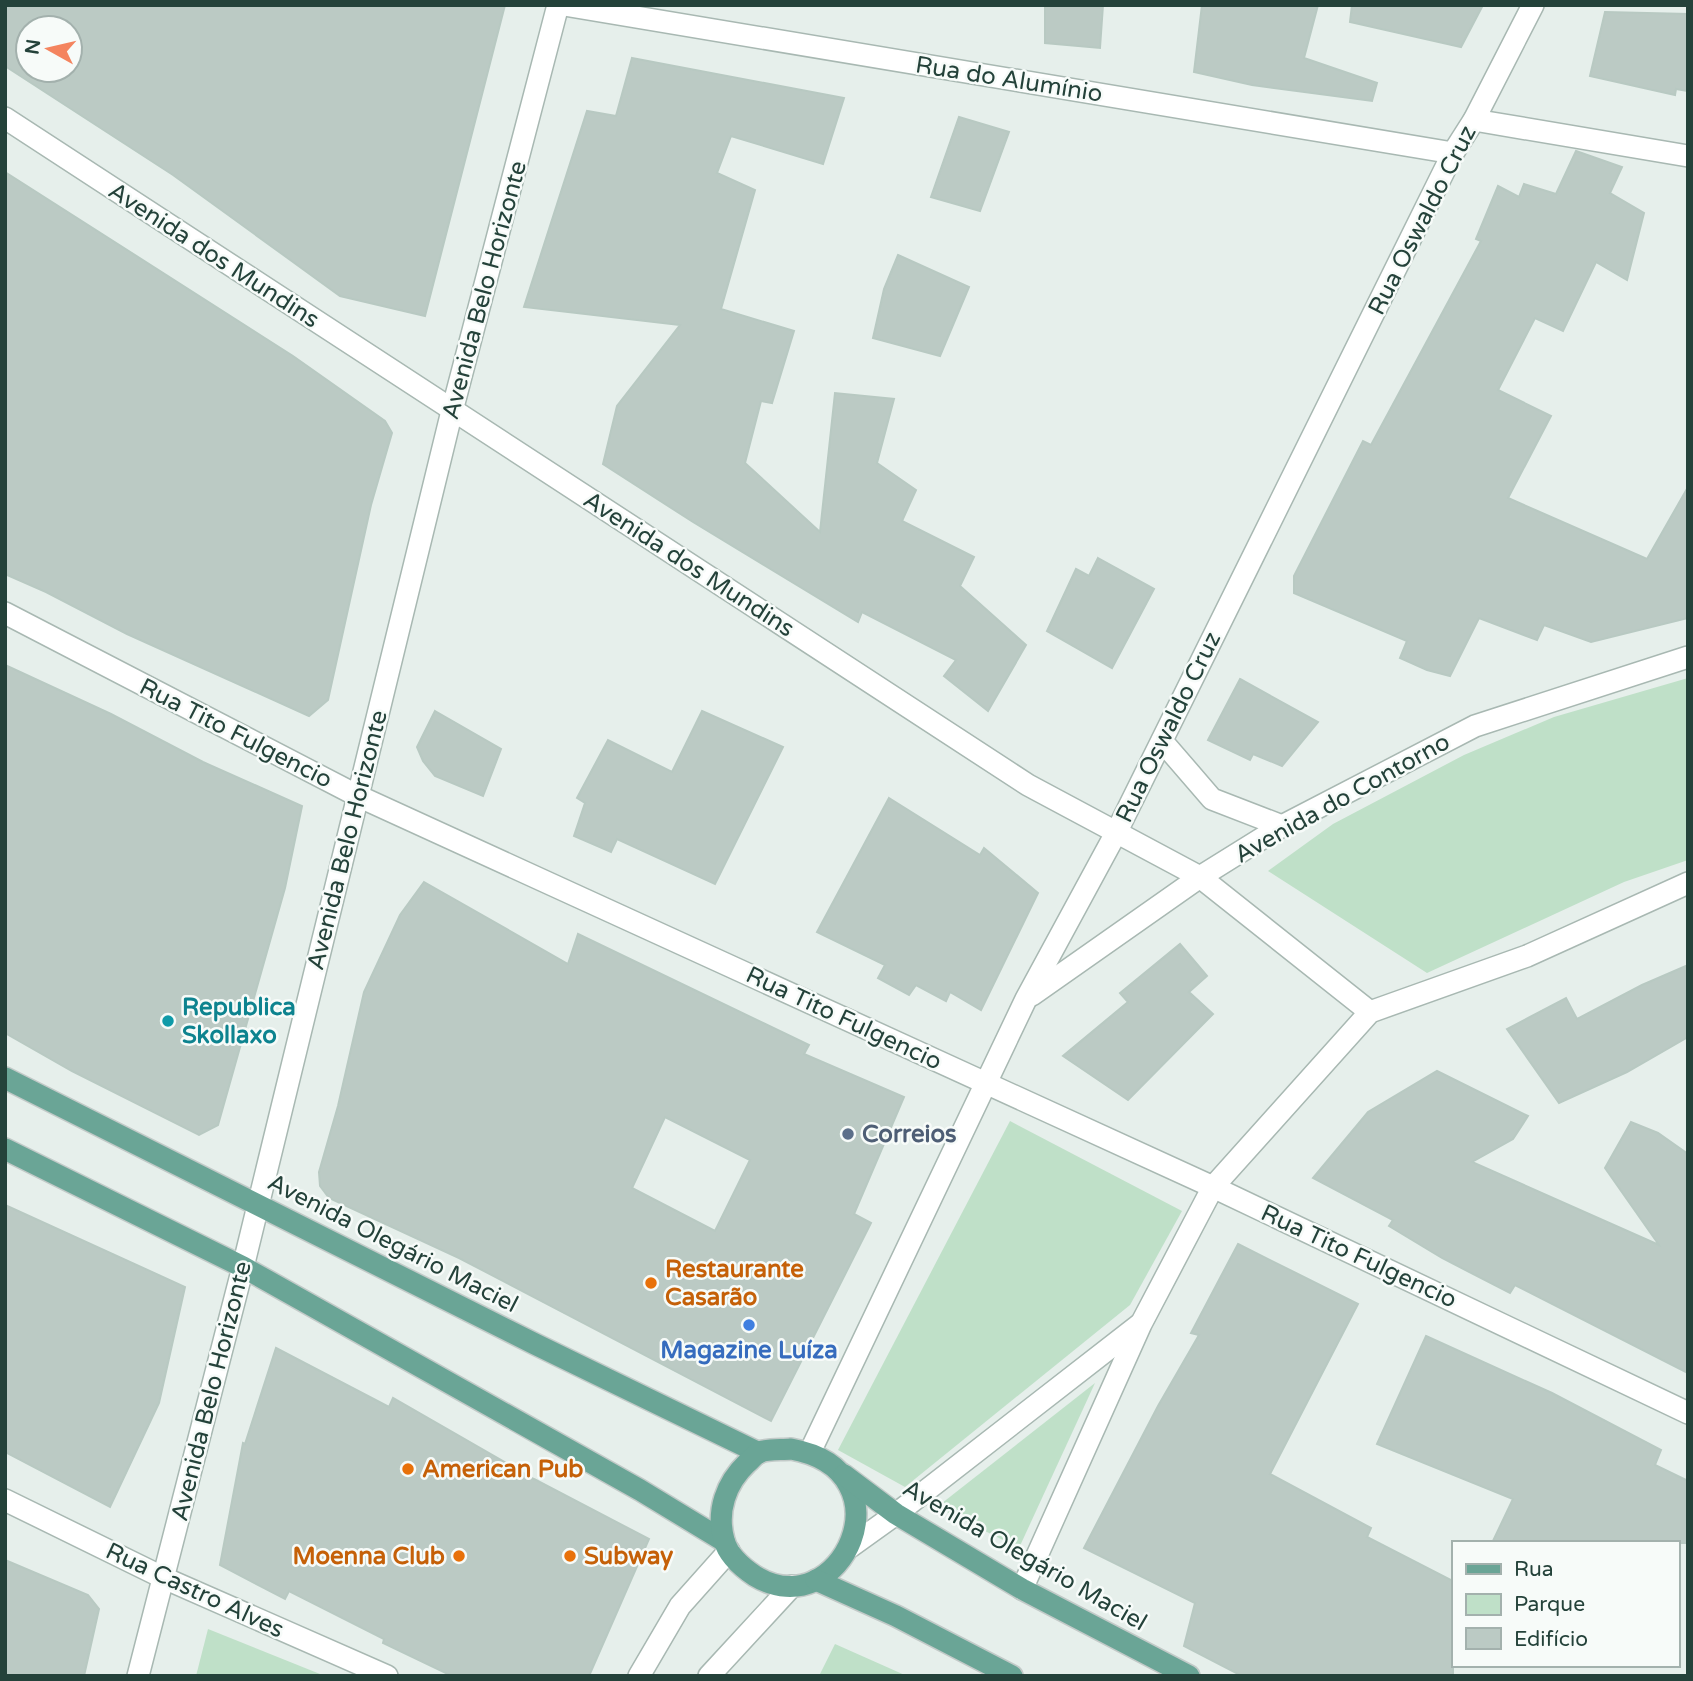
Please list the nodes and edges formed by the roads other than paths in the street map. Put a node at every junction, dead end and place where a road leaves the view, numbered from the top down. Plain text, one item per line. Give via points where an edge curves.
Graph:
1 (558, 5) edge
2 (564, 5) edge
3 (1534, 5) edge
4 (5, 118) edge
5 (1474, 120) junction
6 (1453, 153) junction
7 (1688, 156) edge
8 (452, 411) junction
9 (5, 613) edge
10 (1688, 657) edge
11 (1161, 741) junction
12 (358, 796) junction
13 (1282, 826) junction
14 (1116, 833) junction
15 (1200, 877) junction
16 (1688, 883) edge
17 (1026, 999) junction
18 (1370, 1012) junction
19 (5, 1078) edge
20 (985, 1083) junction
21 (5, 1149) edge
22 (1213, 1186) junction
23 (258, 1205) junction
24 (243, 1267) junction
25 (1141, 1324) junction
26 (1688, 1413) edge
27 (759, 1452) junction
28 (810, 1452) junction
29 (840, 1472) junction
30 (5, 1500) edge
31 (896, 1514) junction
32 (727, 1546) junction
33 (850, 1547) junction
34 (164, 1578) junction
35 (816, 1580) junction
36 (792, 1586) junction
37 (1022, 1589) junction
38 (138, 1676) edge
39 (387, 1676) edge
40 (639, 1676) edge
41 (709, 1676) edge
42 (1012, 1676) edge
43 (1189, 1676) edge

1 - 8 street, Avenida Belo Horizonte
2 - 6 street, Rua do Alumínio
3 - 5 street, Rua Oswaldo Cruz
4 - 8 street, Avenida dos Mundins
5 - 6 street, Rua Oswaldo Cruz
5 - 7 street
6 - 11 street, Rua Oswaldo Cruz
8 - 12 street, Avenida Belo Horizonte
8 - 14 street, Avenida dos Mundins via 1028,785
9 - 12 street, Rua Tito Fulgencio
10 - 13 street, Avenida do Contorno via 1475,726
11 - 13 street via 1212,799
11 - 14 street, Rua Oswaldo Cruz
12 - 20 street, Rua Tito Fulgencio
12 - 23 street, Avenida Belo Horizonte
13 - 15 street, Avenida do Contorno
14 - 15 street, Avenida dos Mundins
14 - 17 street, Rua Oswaldo Cruz
15 - 17 street, Avenida do Contorno
15 - 18 street, Avenida dos Mundins
16 - 18 street via 1527,956
17 - 20 street, Rua Oswaldo Cruz
18 - 22 street
19 - 23 main road, Avenida Olegário Maciel
20 - 22 street, Rua Tito Fulgencio
20 - 28 street, Rua Oswaldo Cruz
21 - 24 main road
22 - 25 street
22 - 26 street, Rua Tito Fulgencio
23 - 24 street, Avenida Belo Horizonte
23 - 27 main road, Avenida Olegário Maciel
24 - 32 main road via 639,1490
24 - 34 street, Avenida Belo Horizonte
25 - 31 street
25 - 37 street
27 - 28 main road via 791,1448
27 - 32 main road via 726,1490 721,1511
28 - 29 main road
29 - 31 main road, Avenida Olegário Maciel
29 - 33 main road via 856,1508
30 - 34 street, Rua Castro Alves
31 - 33 street
31 - 37 main road, Avenida Olegário Maciel
32 - 36 main road via 745,1569 763,1581
32 - 40 street via 680,1606
33 - 35 main road via 830,1572
34 - 38 street, Avenida Belo Horizonte
34 - 39 street, Rua Castro Alves
35 - 36 main road
35 - 42 main road
36 - 41 street
37 - 43 main road, Avenida Olegário Maciel

